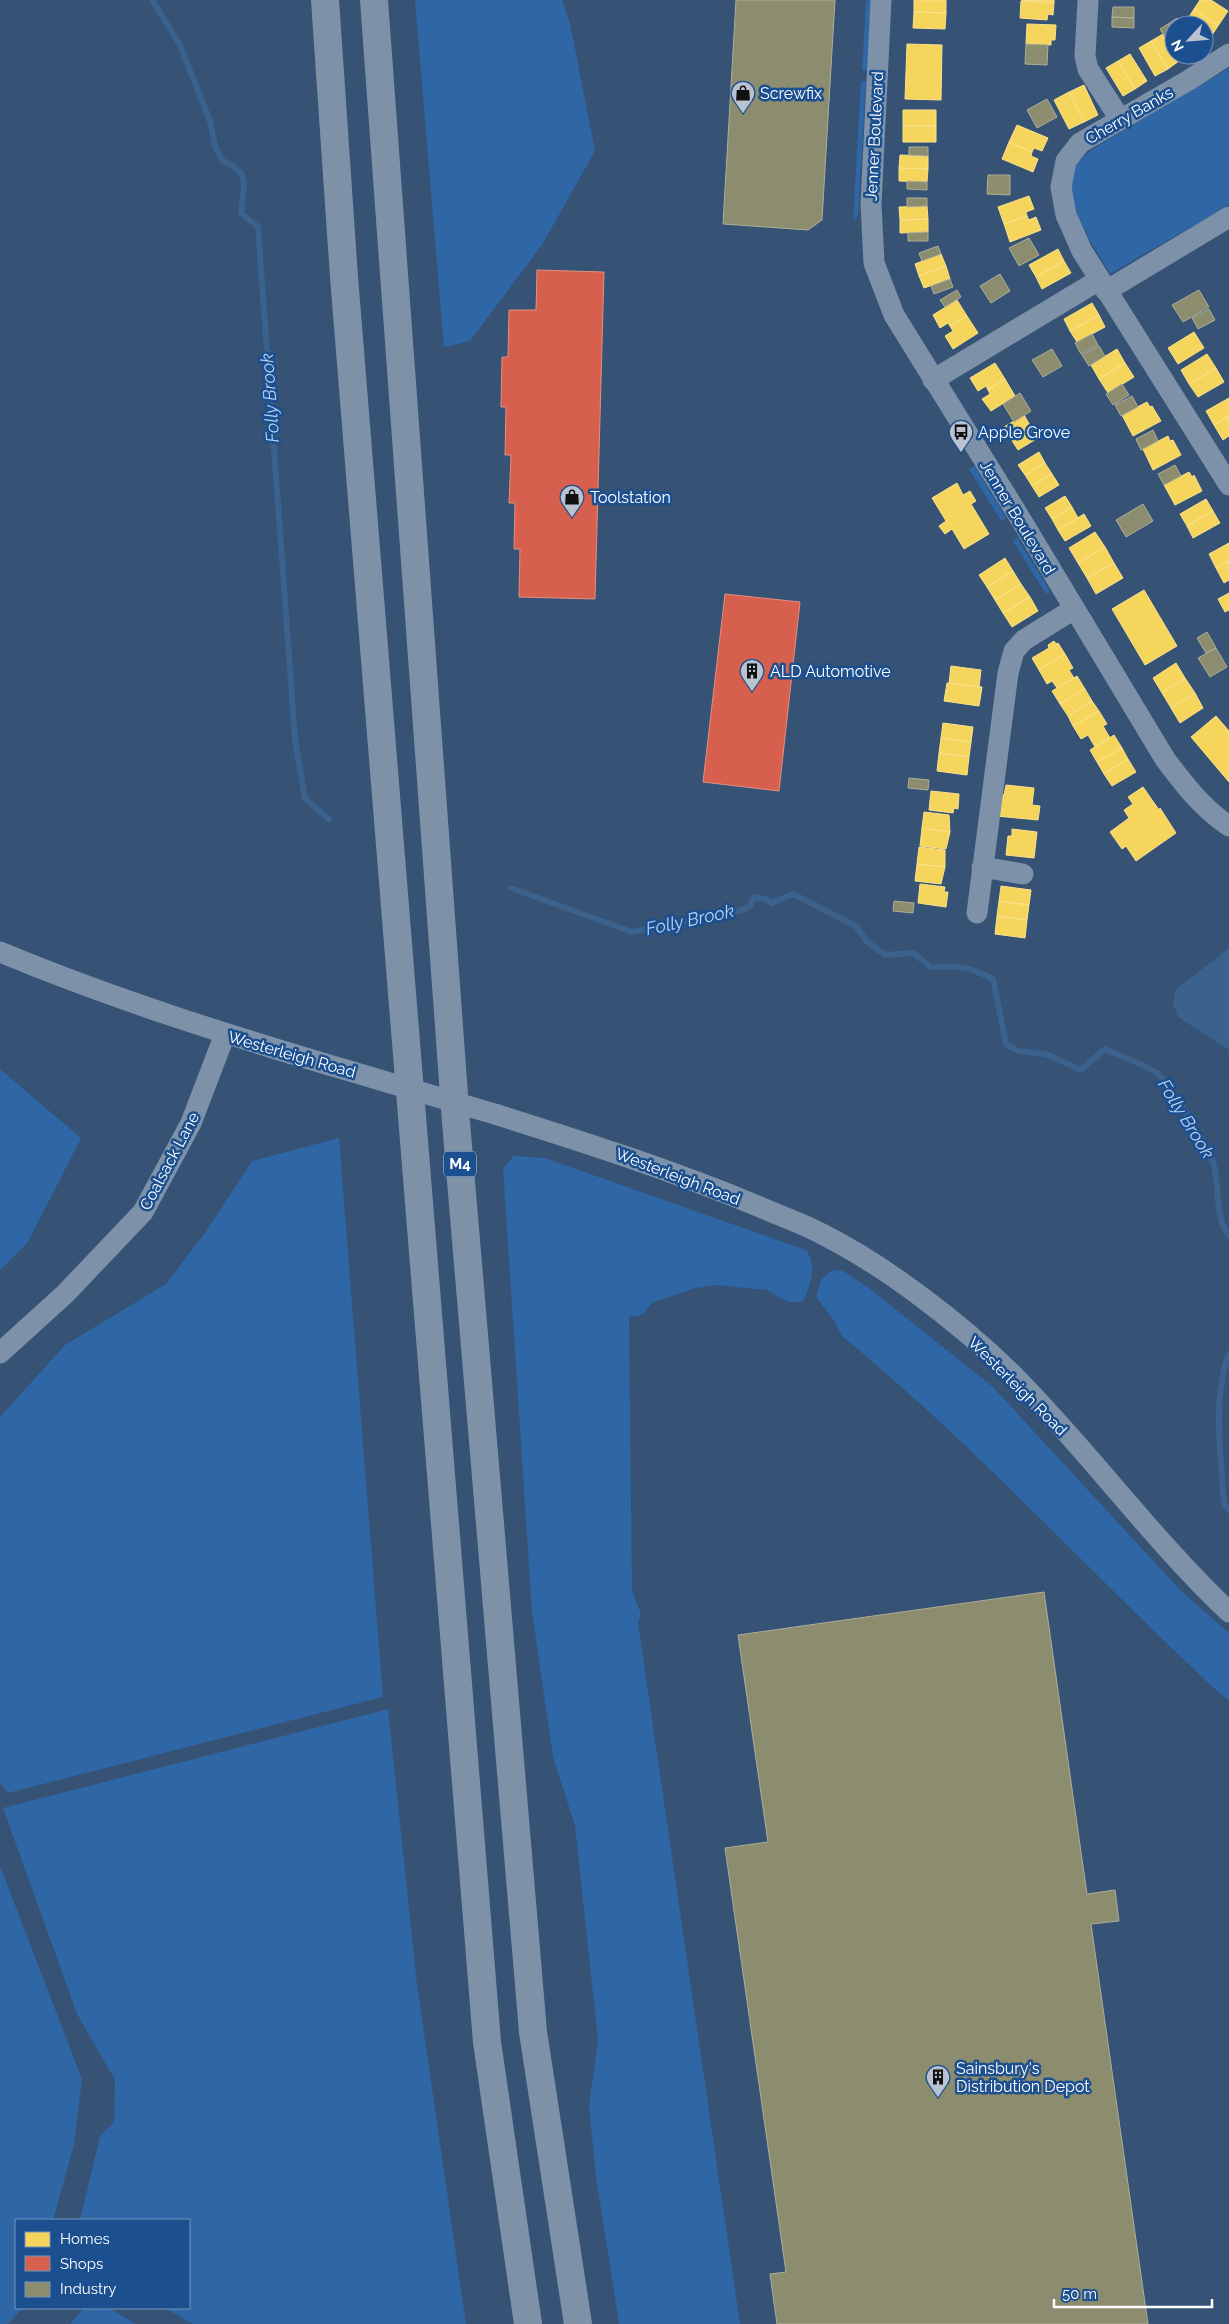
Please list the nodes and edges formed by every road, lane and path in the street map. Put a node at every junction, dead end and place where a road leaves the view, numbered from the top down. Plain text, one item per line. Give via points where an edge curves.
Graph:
1 (325, 0) edge
2 (374, 0) edge
3 (881, 0) edge
4 (1088, 0) edge
5 (1229, 54) edge
6 (1120, 120) junction
7 (1229, 217) edge
8 (1103, 285) junction
9 (934, 380) junction
10 (1229, 485) edge
11 (1074, 609) junction
12 (1229, 826) edge
13 (982, 867) junction
14 (1023, 874) dead end
15 (977, 913) dead end
16 (0, 952) edge
17 (225, 1034) junction
18 (0, 1353) edge
19 (1229, 1612) edge
20 (528, 2324) edge
21 (578, 2324) edge

1 - 20 highway via 345,287 487,2032
2 - 21 highway, M4 via 457,1131 531,2002
3 - 9 street, Jenner Boulevard via 870,204 874,262 894,315
4 - 6 street via 1085,56 1088,69
5 - 6 street, Cherry Banks
6 - 8 street, Cherry Banks via 1080,142 1066,162 1062,187 1066,215
7 - 8 street
8 - 9 street
8 - 10 street, Cherry Banks
9 - 11 street, Jenner Boulevard
11 - 12 street, Jenner Boulevard via 1165,759 1205,808
11 - 13 street via 1024,640 1014,651 1008,673
13 - 14 street
13 - 15 street
16 - 17 street, Westerleigh Road via 73,982
17 - 18 street, Coalsack Lane via 191,1123 143,1212 65,1294
17 - 19 street, Westerleigh Road, bridge via 632,1157 823,1234 885,1272 973,1338 1012,1375 1189,1574

